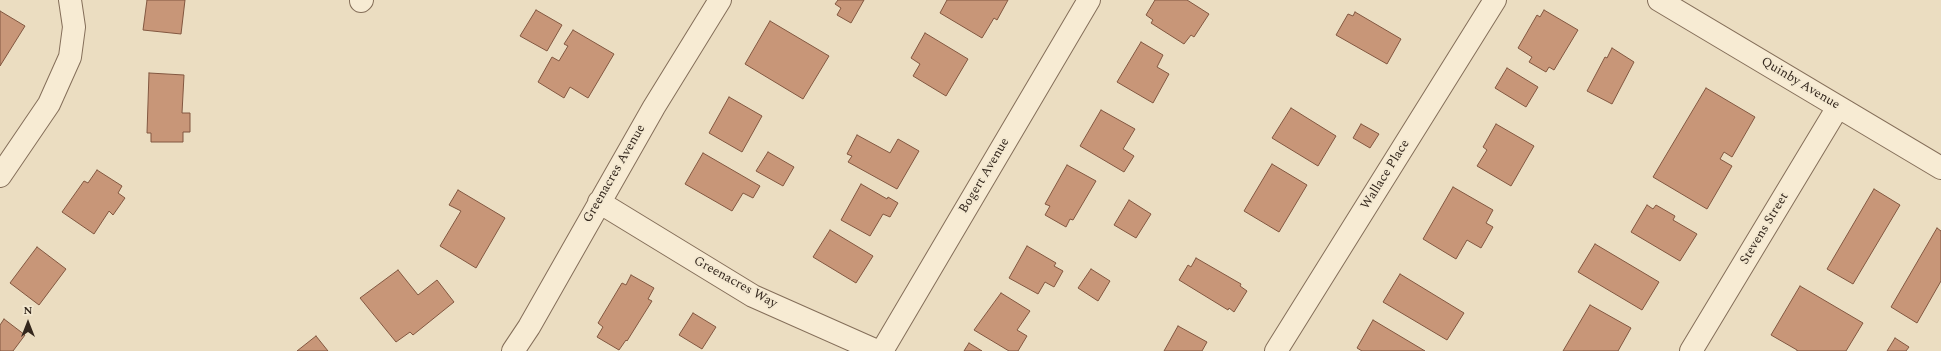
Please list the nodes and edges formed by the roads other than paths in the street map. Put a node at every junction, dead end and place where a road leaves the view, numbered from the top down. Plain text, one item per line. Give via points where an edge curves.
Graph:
1 (70, 0) edge
2 (720, 0) edge
3 (1089, 0) edge
4 (1495, 0) edge
5 (1659, 0) edge
6 (1838, 107) junction
7 (1941, 168) edge
8 (0, 176) edge
9 (599, 202) junction
10 (513, 351) edge
11 (878, 351) edge
12 (882, 351) edge
13 (1276, 351) edge
14 (1691, 351) edge

1 - 8 street via 74,27 70,57 49,104
2 - 9 street, Greenacres Avenue
3 - 12 street, Bogert Avenue
4 - 13 street, Wallace Place
5 - 6 street, Quinby Avenue
6 - 7 street, Quinby Avenue
6 - 14 street, Stevens Street
9 - 10 street, Greenacres Avenue
9 - 11 street, Greenacres Way via 753,296

